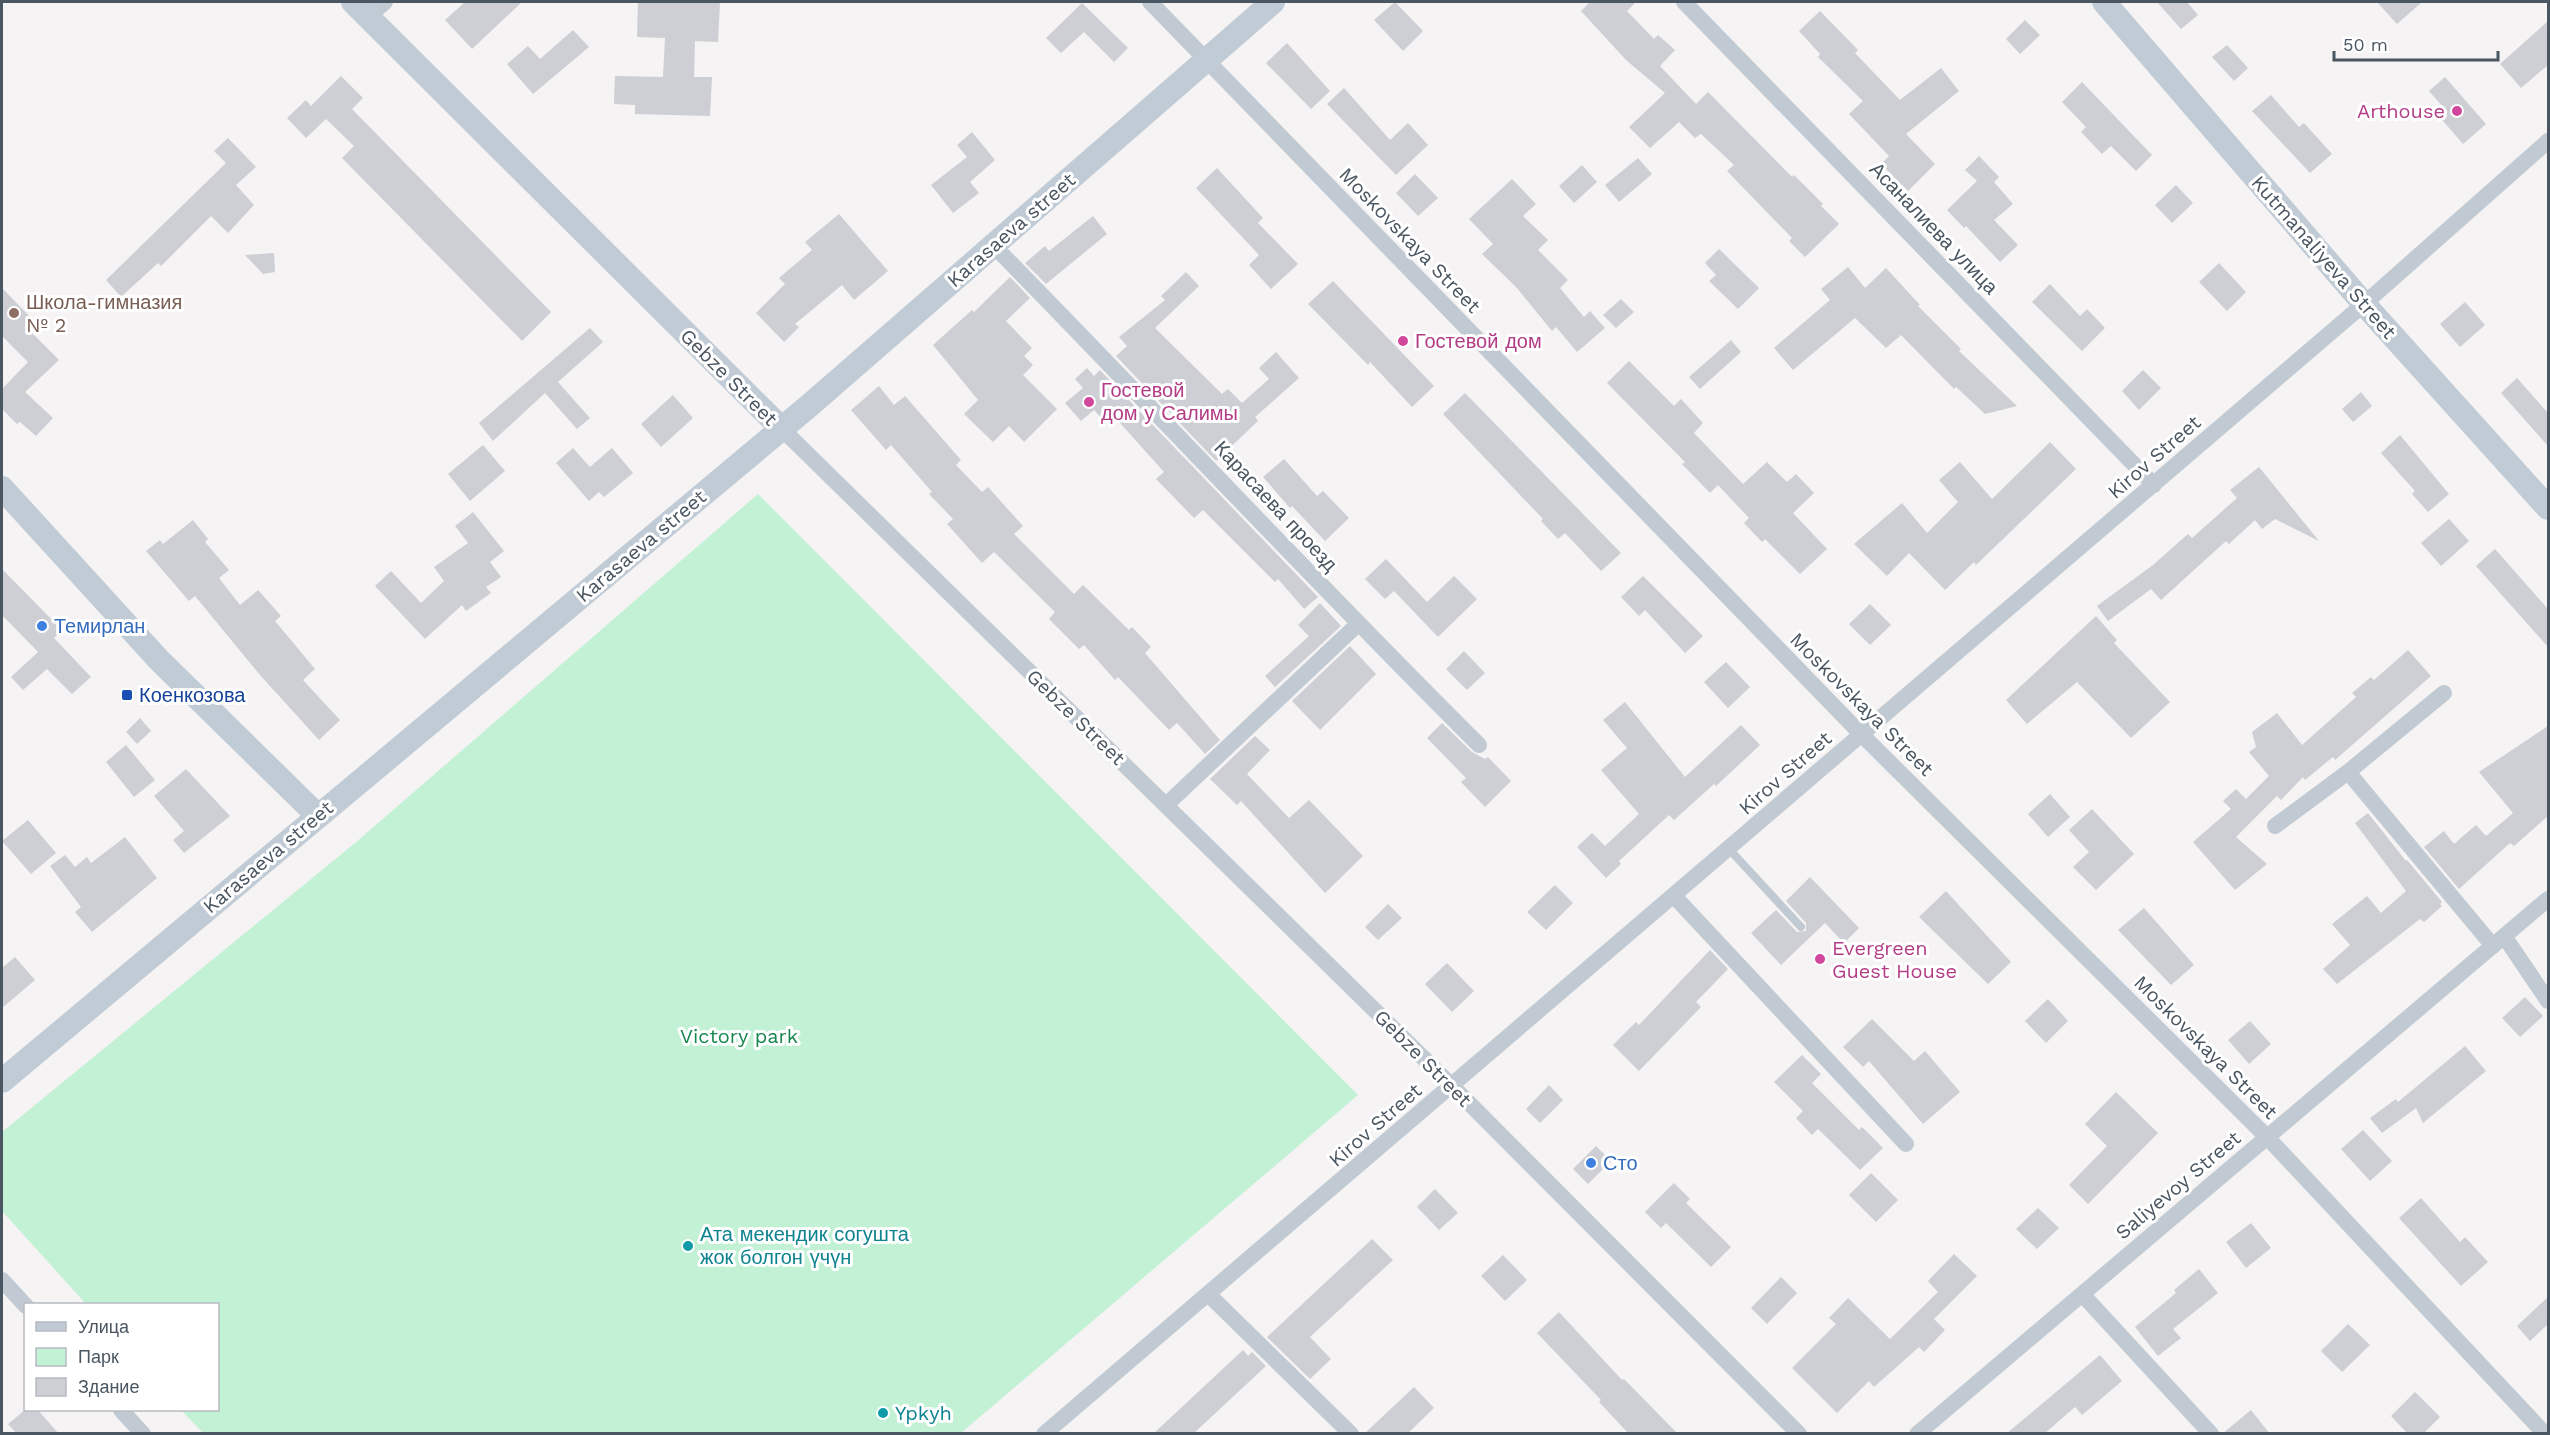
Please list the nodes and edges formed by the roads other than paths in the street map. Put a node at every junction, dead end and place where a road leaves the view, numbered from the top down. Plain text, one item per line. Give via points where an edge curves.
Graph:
1 (1150, 2) edge
2 (1273, 2) edge
3 (1684, 2) edge
4 (2104, 2) edge
5 (368, 7) edge
6 (1206, 60) junction
7 (2548, 141) edge
8 (993, 245) junction
9 (2364, 304) junction
10 (782, 429) junction
11 (2154, 484) junction
12 (2, 488) edge
13 (2548, 508) edge
14 (1358, 624) junction
15 (2444, 693) dead end
16 (1862, 735) junction
17 (1479, 745) dead end
18 (2348, 772) junction
19 (1166, 805) junction
20 (317, 815) junction
21 (2275, 826) dead end
22 (1728, 849) junction
23 (1674, 896) junction
24 (2548, 899) edge
25 (1801, 927) dead end
26 (2498, 941) junction
27 (2548, 1001) edge
28 (2, 1081) edge
29 (1452, 1086) junction
30 (2267, 1137) junction
31 (1906, 1144) dead end
32 (2, 1280) edge
33 (2082, 1294) junction
34 (1209, 1295) junction
35 (24, 1304) edge
36 (122, 1411) edge
37 (143, 1434) edge
38 (1044, 1434) edge
39 (1351, 1434) edge
40 (1799, 1434) edge
41 (1917, 1434) edge
42 (2211, 1434) edge
43 (2545, 1434) edge

1 - 6 street, Moskovskaya Street
2 - 6 main road, Karasaeva street
3 - 11 street, Асаналиева улица
4 - 9 main road, Kutmanaliyeva Street
5 - 10 main road, Gebze Street
6 - 8 main road, Karasaeva street
6 - 16 street, Moskovskaya Street
7 - 9 street, Kirov Street
8 - 10 main road, Karasaeva street
8 - 14 street, Карасаева проезд via 1218,474
9 - 11 street, Kirov Street
9 - 13 main road, Kutmanaliyeva Street
10 - 19 street, Gebze Street
10 - 20 main road, Karasaeva street
11 - 16 street, Kirov Street
12 - 20 main road via 159,660
14 - 17 street, Карасаева проезд
14 - 19 street
15 - 18 street
16 - 22 street, Kirov Street
16 - 30 street, Moskovskaya Street
18 - 21 street
18 - 26 street
19 - 29 street, Gebze Street
20 - 28 main road, Karasaeva street
22 - 23 street, Kirov Street
22 - 25 lane
23 - 29 street, Kirov Street
23 - 31 street
24 - 26 street, Saliyevoy Street
26 - 27 street
26 - 30 street, Saliyevoy Street
29 - 34 street, Kirov Street
29 - 40 street, Gebze Street
30 - 33 street, Saliyevoy Street
30 - 43 street, Moskovskaya Street
32 - 35 street
33 - 41 street, Saliyevoy Street
33 - 42 street
34 - 38 street, Kirov Street
34 - 39 street
36 - 37 street

